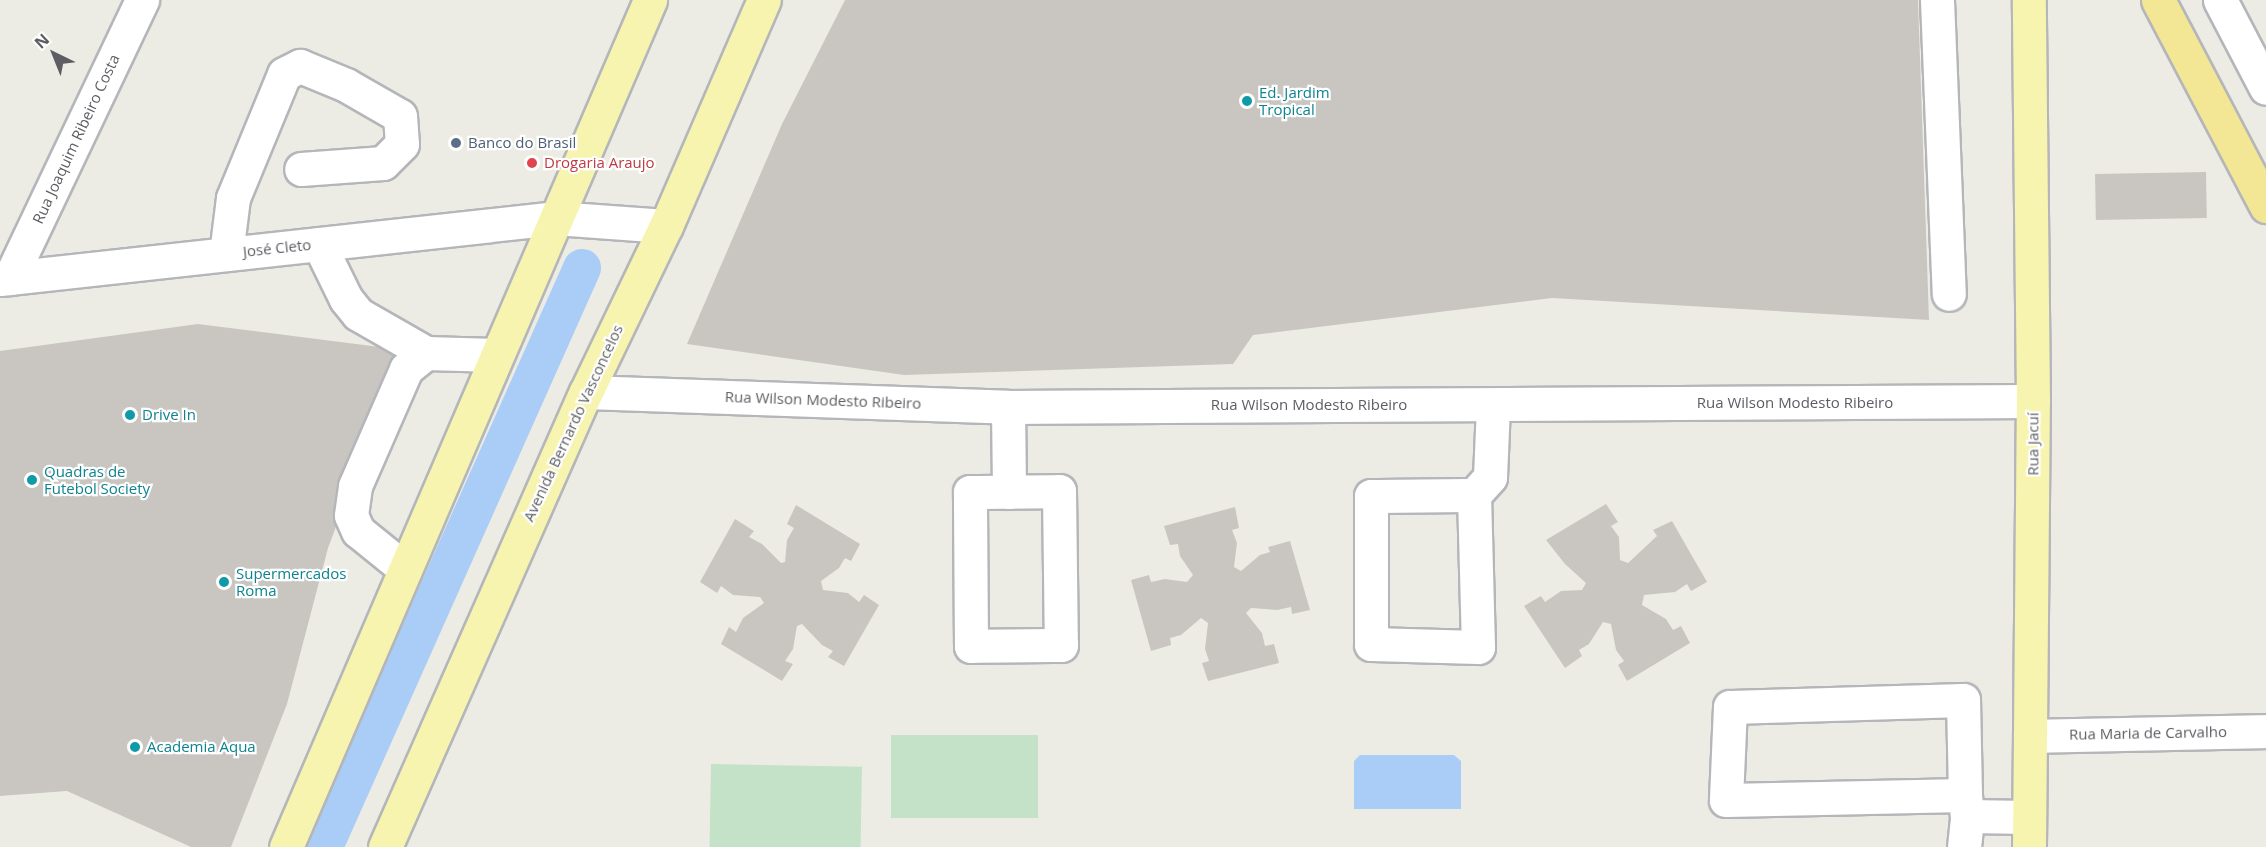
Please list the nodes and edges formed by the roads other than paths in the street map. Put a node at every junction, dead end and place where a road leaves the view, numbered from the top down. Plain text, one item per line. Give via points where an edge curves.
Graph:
1 (142, 0) edge
2 (650, 0) edge
3 (764, 0) edge
4 (1937, 0) edge
5 (2030, 0) edge
6 (2050, 0) edge
7 (2158, 0) edge
8 (2220, 0) edge
9 (2032, 41) junction
10 (2266, 88) edge
11 (301, 169) dead end
12 (2266, 206) edge
13 (555, 218) junction
14 (666, 226) junction
15 (319, 244) junction
16 (226, 254) junction
17 (5, 278) edge
18 (1949, 294) dead end
19 (426, 353) junction
20 (496, 355) junction
21 (586, 392) junction
22 (2033, 401) junction
23 (1493, 405) junction
24 (1008, 406) junction
25 (1009, 492) junction
26 (1474, 495) junction
27 (405, 569) junction
28 (2266, 731) edge
29 (2030, 736) junction
30 (1965, 819) edge
31 (2029, 832) edge
32 (286, 847) edge
33 (385, 847) edge

1 - 17 street, Rua Joaquim Ribeiro Costa
2 - 13 main road
3 - 14 main road, Avenida Bernardo Vasconcelos
4 - 18 street
5 - 9 main road, Rua Jacuí
6 - 9 main road, Rua Jacuí
7 - 12 highway
8 - 10 street
9 - 22 main road, Rua Jacuí
11 - 16 street via 383,163 402,144 400,116 346,85 300,66 284,74 233,198
13 - 14 street, José Cleto
13 - 15 street, José Cleto
13 - 20 main road
14 - 21 main road, Avenida Bernardo Vasconcelos
15 - 16 street, José Cleto
15 - 19 street via 346,299 358,314
16 - 17 street, José Cleto
19 - 20 street
19 - 27 street via 406,369 355,486 351,515 358,531
20 - 27 main road
21 - 24 street, Rua Wilson Modesto Ribeiro
21 - 33 main road, Avenida Bernardo Vasconcelos
22 - 23 street, Rua Wilson Modesto Ribeiro
22 - 29 main road, Rua Jacuí
23 - 24 street, Rua Wilson Modesto Ribeiro
23 - 26 street via 1490,477
24 - 25 street
25 - 25 street via 1059,491 1061,645 971,646 970,492
26 - 26 street via 1478,647 1371,644 1371,496
27 - 32 main road
28 - 29 street, Rua Maria de Carvalho
29 - 31 main road, Rua Jacuí
30 - 30 street via 1725,800 1730,707 1963,700
30 - 31 street

